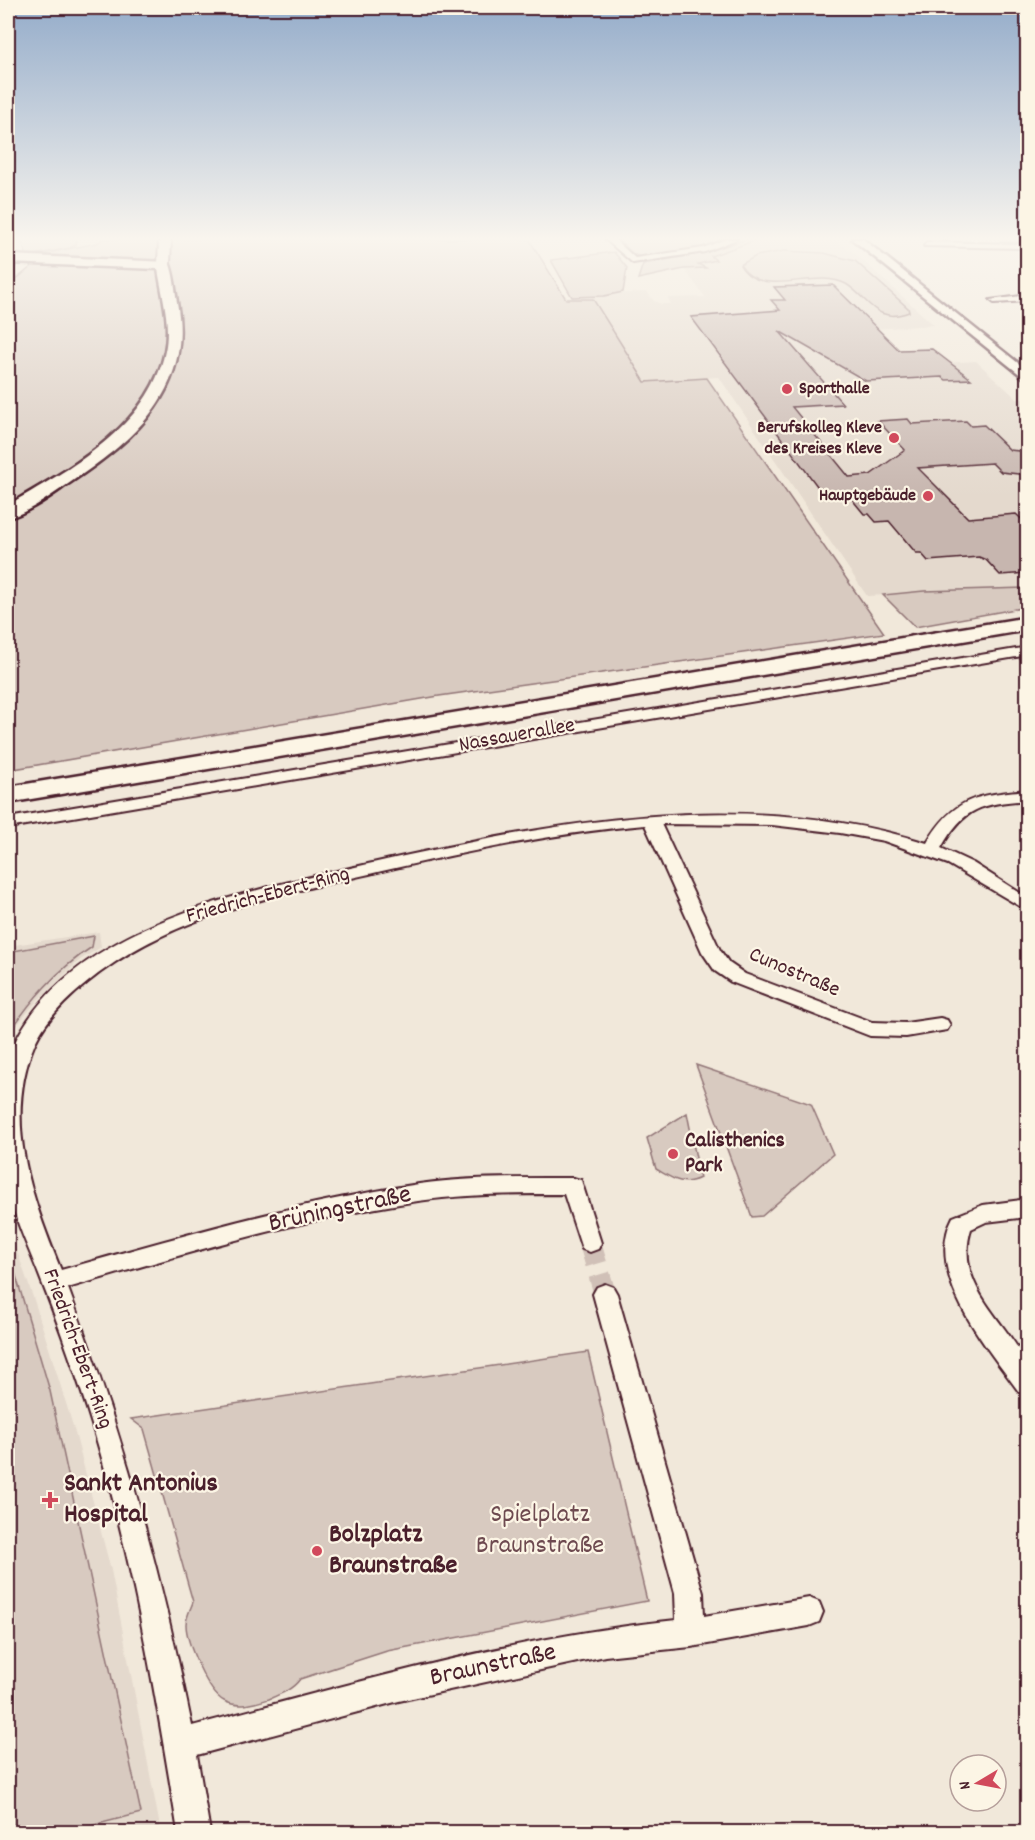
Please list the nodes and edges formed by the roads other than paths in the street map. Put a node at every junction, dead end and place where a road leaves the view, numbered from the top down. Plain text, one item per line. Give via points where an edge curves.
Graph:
1 (172, 325) edge
2 (963, 325) edge
3 (1028, 377) edge
4 (8, 512) edge
5 (1028, 623) edge
6 (1028, 651) edge
7 (8, 795) edge
8 (1028, 795) edge
9 (650, 819) junction
10 (8, 823) edge
11 (932, 850) junction
12 (1028, 906) edge
13 (940, 1025) dead end
14 (1028, 1208) edge
15 (590, 1243) tunnel mouth
16 (54, 1282) junction
17 (605, 1294) tunnel mouth
18 (1028, 1384) edge
19 (809, 1612) dead end
20 (691, 1633) junction
21 (181, 1744) junction
22 (194, 1833) edge

1 - 4 main road via 173,353 152,400 113,441
2 - 3 street
5 - 7 main road, Nassauerallee
6 - 10 street, Nassauerallee
8 - 11 street via 972,802 949,821
9 - 11 street, Friedrich-Ebert-Ring via 751,819 814,825
9 - 13 street, Cunostraße via 711,952 722,967 738,978 870,1029 906,1030
9 - 16 street, Friedrich-Ebert-Ring via 561,828 436,852 227,903 172,923 88,970 49,1006 27,1038 10,1093 10,1148 32,1226
11 - 12 street, Friedrich-Ebert-Ring
14 - 18 street via 983,1214 961,1223 954,1248 965,1289
15 - 16 street, Brüningstraße via 573,1186 442,1191 218,1236
16 - 21 street, Friedrich-Ebert-Ring via 106,1431 128,1509
17 - 20 street via 689,1593
19 - 20 street, Braunstraße
20 - 21 street, Braunstraße via 605,1642 399,1686
21 - 22 street, Friedrich-Ebert-Ring

